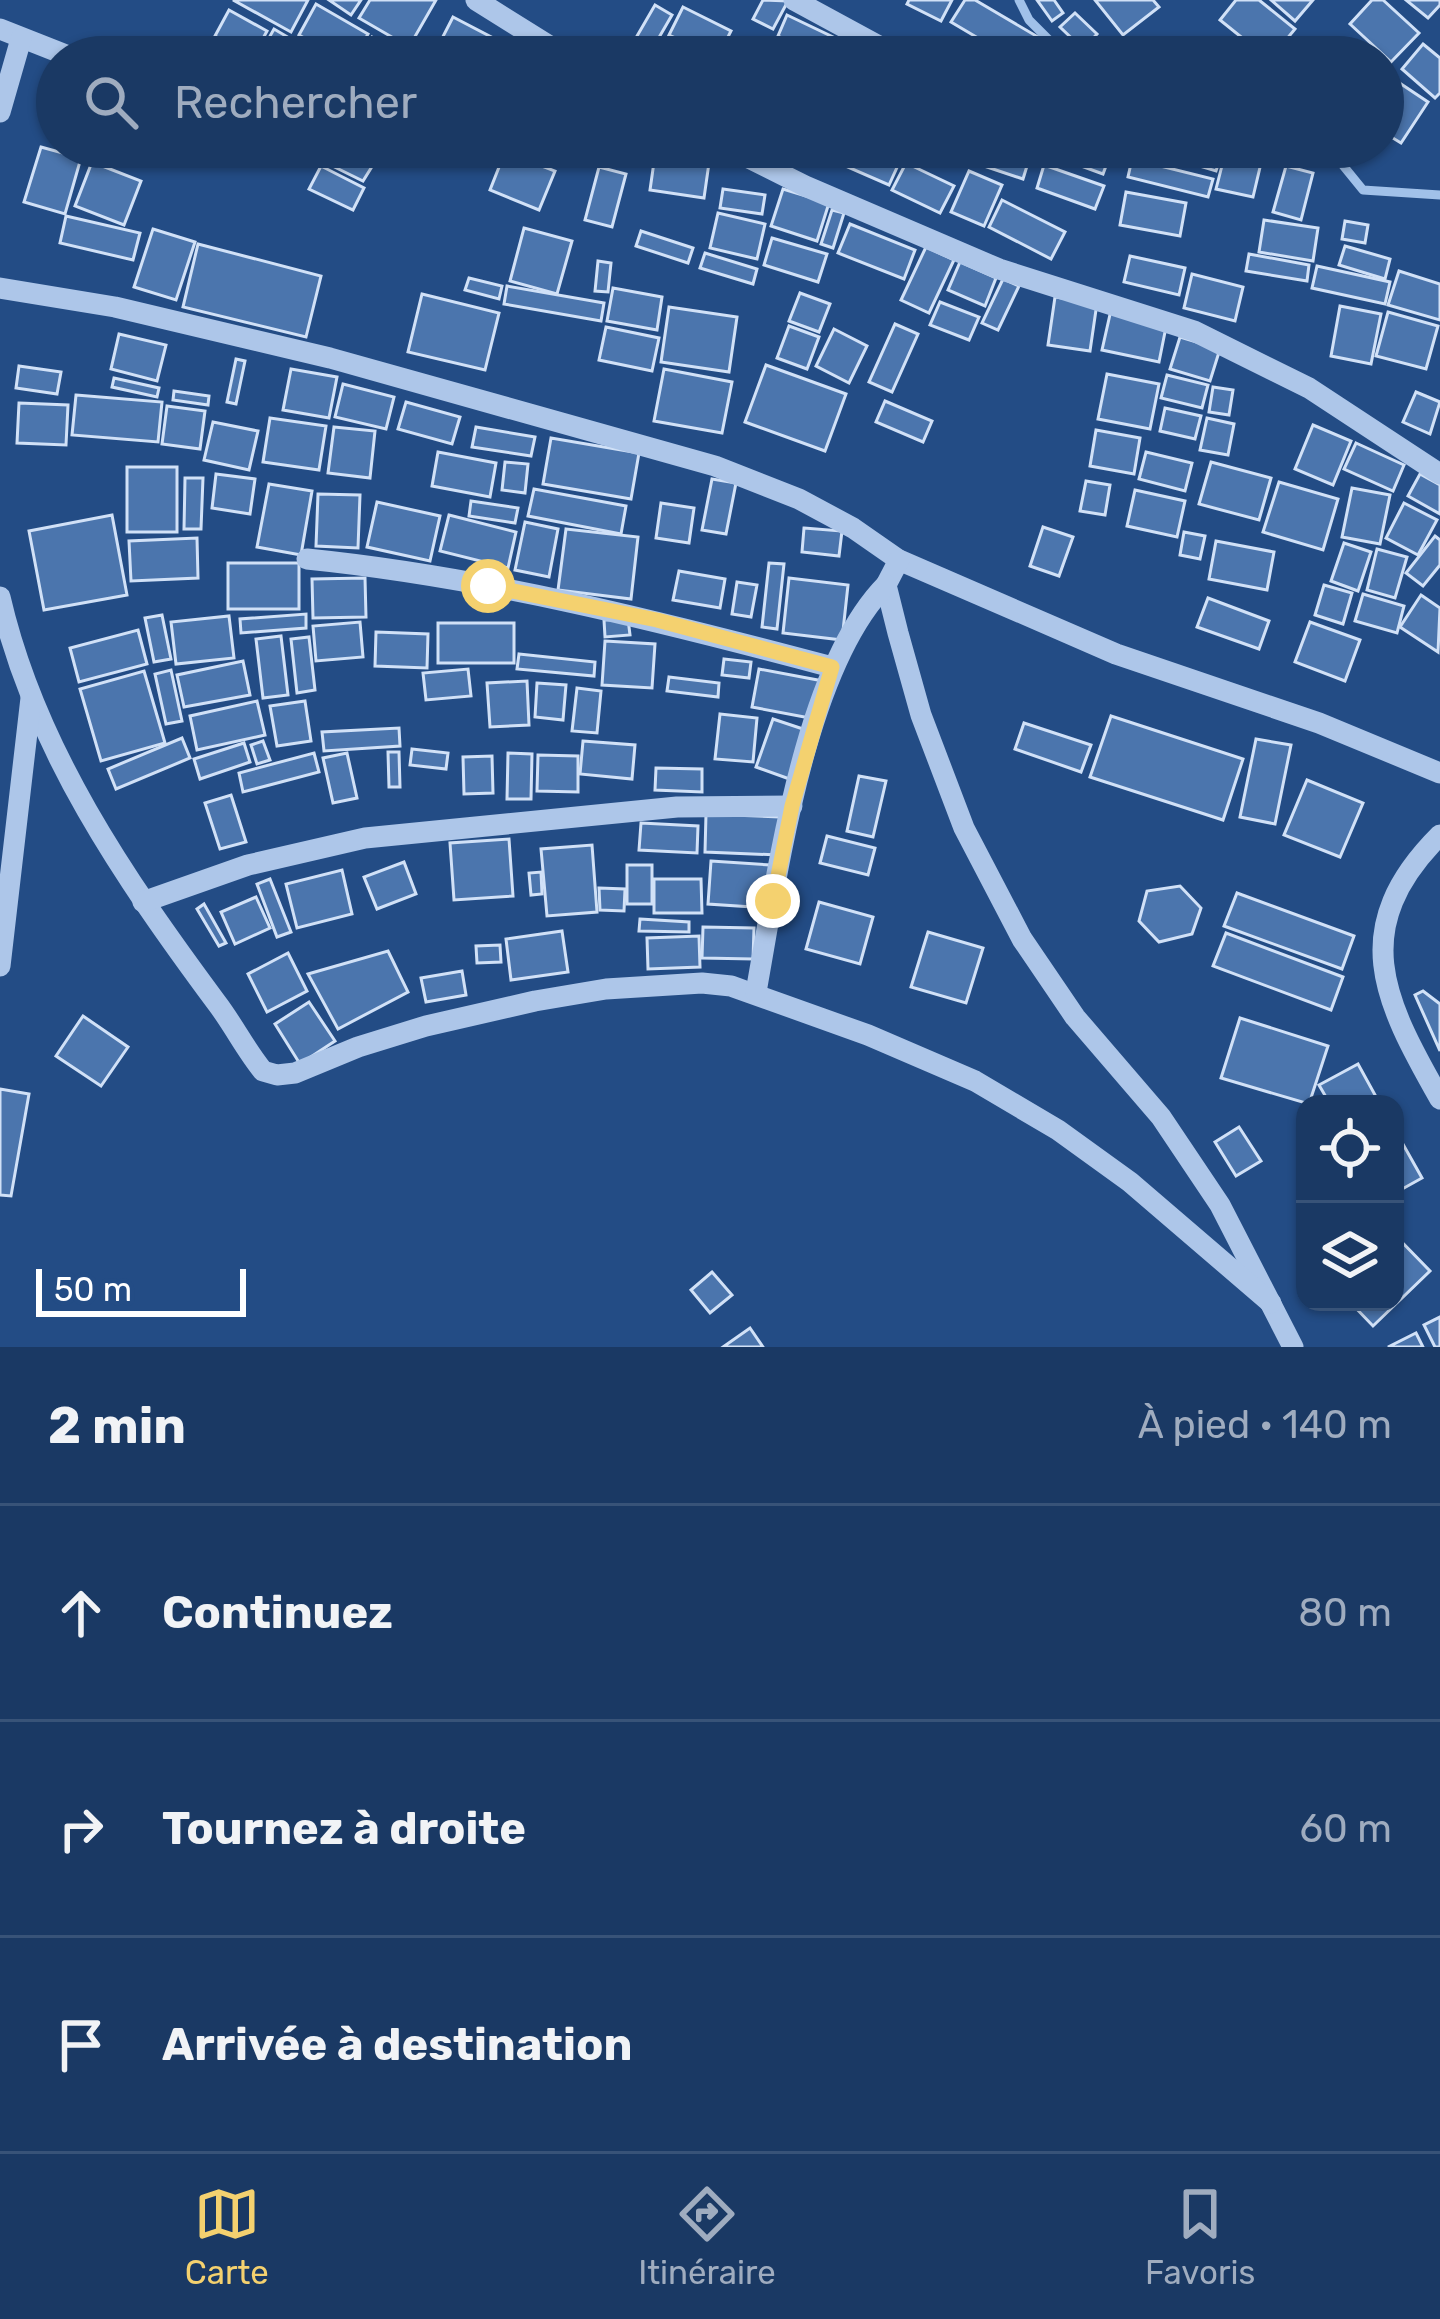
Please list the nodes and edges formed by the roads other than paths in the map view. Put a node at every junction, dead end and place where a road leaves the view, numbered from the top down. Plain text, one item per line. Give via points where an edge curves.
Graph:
1 (476, 0) edge
2 (794, 0) edge
3 (0, 29) edge
4 (533, 36) edge
5 (860, 36) edge
6 (21, 39) junction
7 (36, 44) edge
8 (0, 112) edge
9 (769, 168) edge
10 (0, 287) edge
11 (1440, 475) edge
12 (307, 559) dead end
13 (899, 560) junction
14 (886, 585) junction
15 (0, 598) edge
16 (832, 667) junction
17 (31, 692) junction
18 (1440, 773) edge
19 (792, 806) junction
20 (1440, 836) edge
21 (143, 902) junction
22 (0, 966) edge
23 (756, 992) junction
24 (1440, 1099) edge
25 (1271, 1303) junction
26 (1294, 1347) edge

1 - 4 street
2 - 5 street
3 - 6 street
6 - 7 street
6 - 8 street
9 - 11 street via 999,269 1194,331 1309,388
10 - 13 street via 330,358 716,466 799,499
12 - 16 street via 404,569 657,620
13 - 14 street
13 - 18 street via 1115,654
14 - 16 street
14 - 25 street via 921,715 964,828 1022,938 1075,1017 1161,1117
15 - 17 street
16 - 19 street
17 - 21 street via 98,832
17 - 22 street
19 - 21 street via 676,808 365,838 248,865
19 - 23 street
20 - 24 street via 1408,867 1388,908 1382,962 1388,996
21 - 23 street via 254,1060 277,1075 535,1000 690,984
23 - 25 street via 975,1081 1058,1130
25 - 26 street

